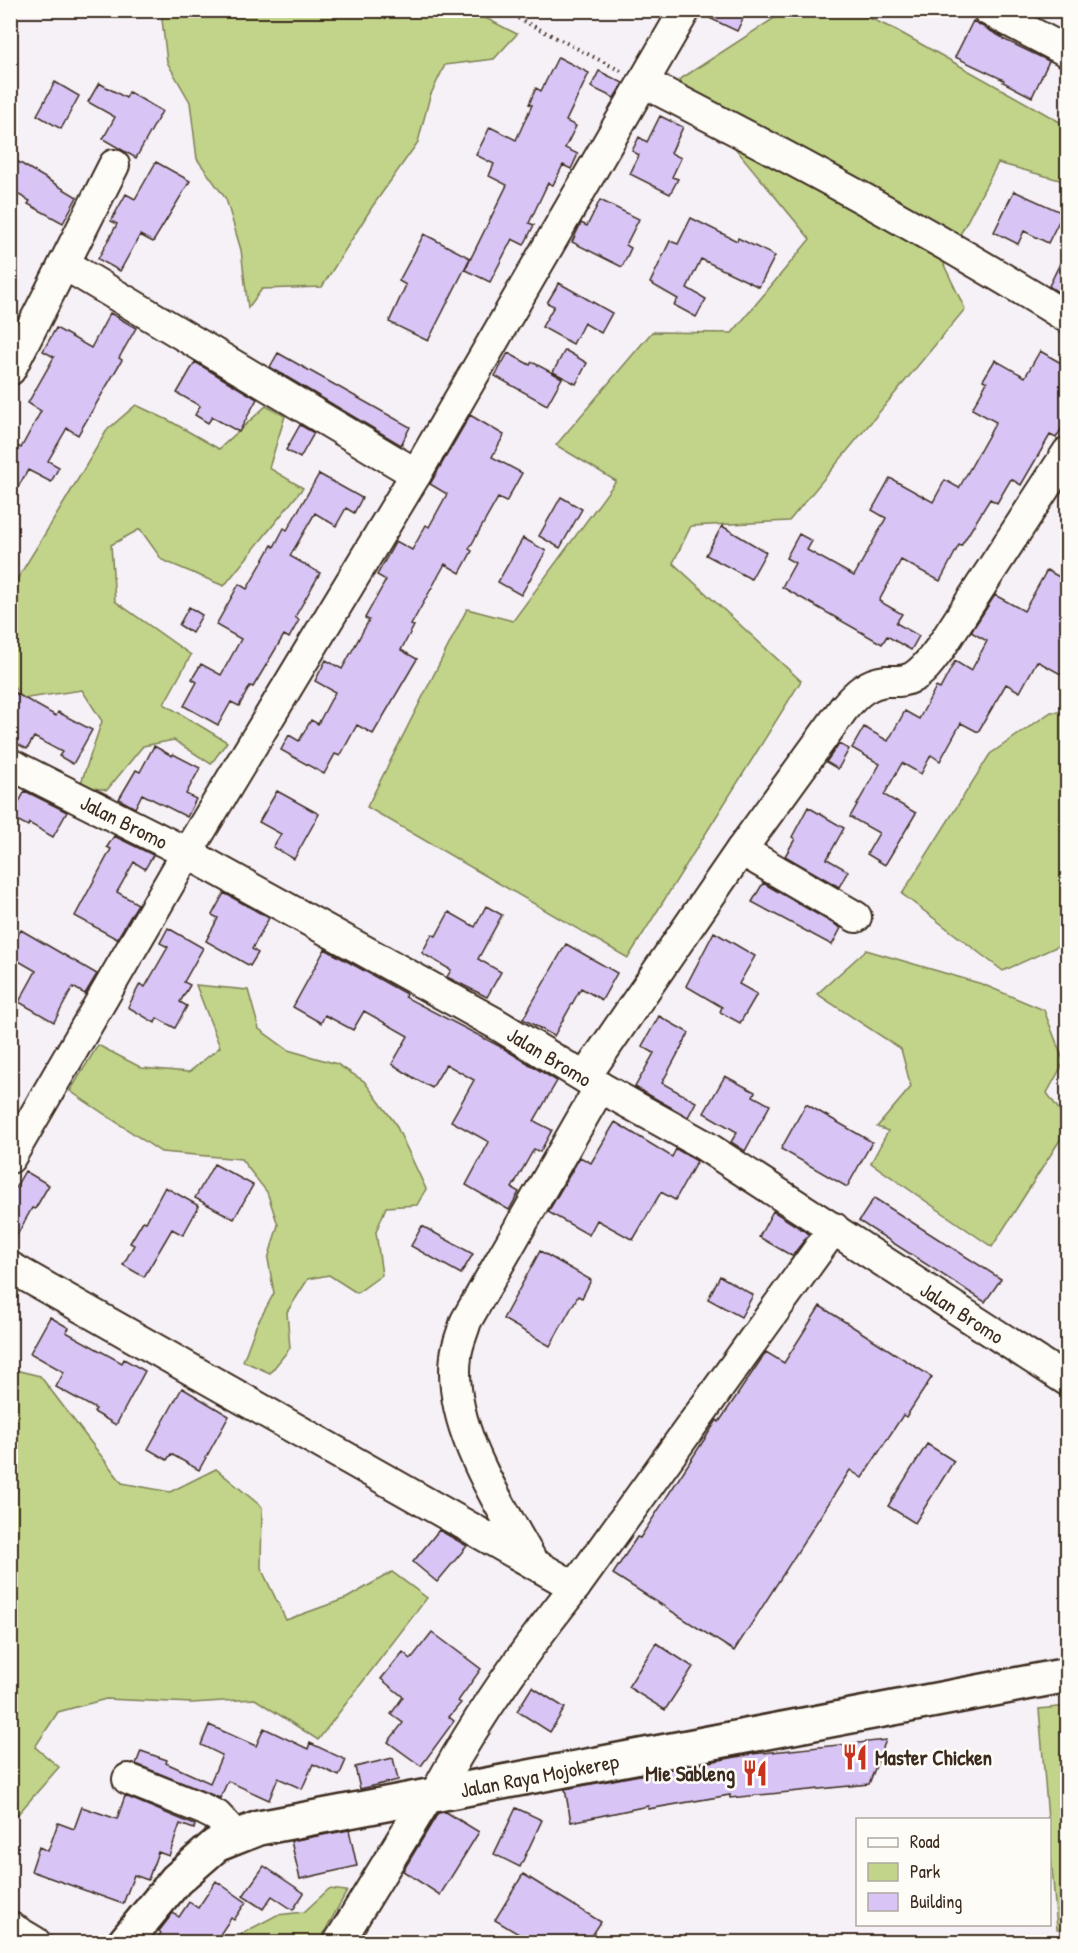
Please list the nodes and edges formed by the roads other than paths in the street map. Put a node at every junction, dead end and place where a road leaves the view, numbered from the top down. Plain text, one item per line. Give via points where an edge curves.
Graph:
1 (685, 10) edge
2 (988, 10) edge
3 (1068, 52) edge
4 (643, 82) junction
5 (114, 165) dead end
6 (64, 264) junction
7 (1068, 318) edge
8 (10, 370) edge
9 (1068, 452) edge
10 (416, 474) junction
11 (10, 764) edge
12 (741, 849) junction
13 (188, 853) junction
14 (856, 917) dead end
15 (592, 1082) junction
16 (10, 1158) edge
17 (834, 1228) junction
18 (10, 1267) edge
19 (1068, 1382) edge
20 (533, 1563) junction
21 (575, 1587) junction
22 (1068, 1675) edge
23 (128, 1779) dead end
24 (433, 1794) junction
25 (236, 1836) junction
26 (10, 1927) edge
27 (35, 1942) edge
28 (125, 1942) edge
29 (339, 1942) edge

1 - 4 street
2 - 3 street
4 - 7 street via 906,222
4 - 10 street
5 - 6 street
6 - 8 street
6 - 10 street
9 - 12 street via 927,665 903,681 883,681 856,694
10 - 13 street
11 - 13 street, Jalan Bromo
12 - 14 street
12 - 15 street
13 - 15 street, Jalan Bromo via 495,1023
13 - 16 street
15 - 17 street, Jalan Bromo via 702,1144
15 - 20 street via 466,1320 456,1355 456,1386 463,1423 484,1472
17 - 19 street, Jalan Bromo
17 - 21 street
18 - 20 street
20 - 21 street
21 - 24 street via 502,1684
22 - 24 main road, Jalan Raya Mojokerep
23 - 25 street via 217,1816
24 - 25 main road, Jalan Raya Mojokerep via 259,1828
24 - 29 street
25 - 28 main road, Jalan Raya Mojokerep via 216,1845 176,1881
26 - 27 street

